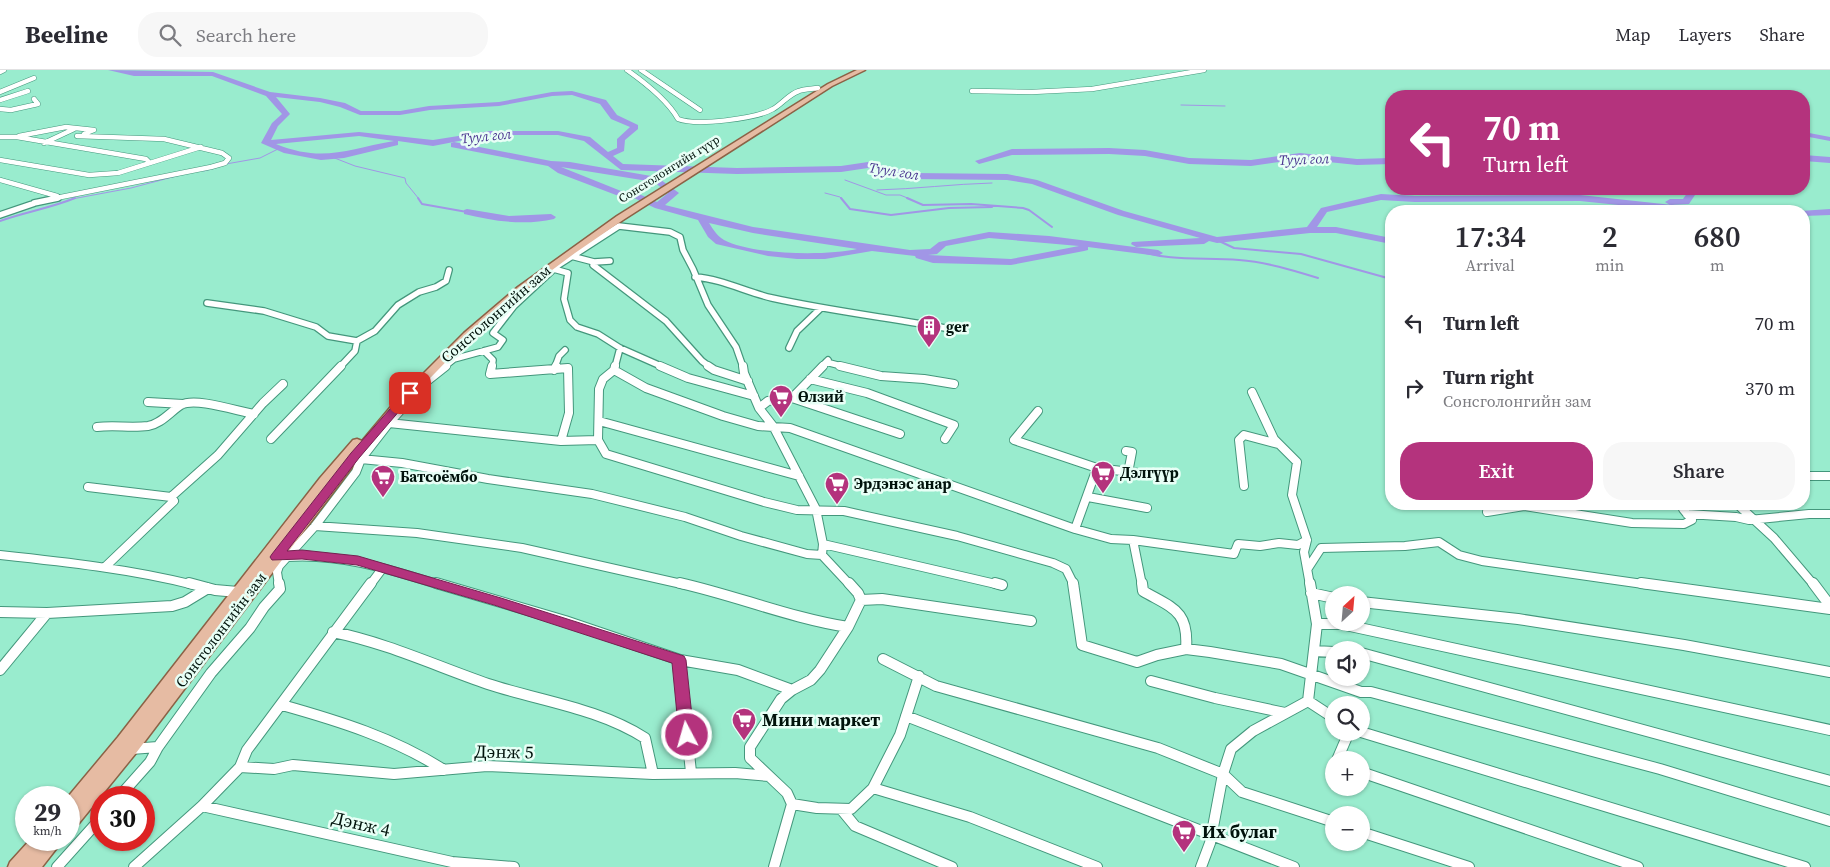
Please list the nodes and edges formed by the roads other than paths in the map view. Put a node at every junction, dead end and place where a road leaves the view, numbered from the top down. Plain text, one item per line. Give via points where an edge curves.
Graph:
1 (4, 70) edge
2 (627, 70) edge
3 (641, 70) edge
4 (854, 70) edge
5 (862, 70) edge
6 (1204, 70) edge
7 (0, 72) edge
8 (34, 78) dead end
9 (818, 88) junction
10 (972, 90) dead end
11 (28, 91) dead end
12 (0, 92) edge
13 (34, 99) dead end
14 (0, 100) edge
15 (0, 109) edge
16 (700, 110) dead end
17 (80, 127) junction
18 (15, 137) junction
19 (0, 138) edge
20 (742, 139) junction
21 (44, 143) junction
22 (201, 147) junction
23 (0, 160) edge
24 (149, 162) junction
25 (0, 180) edge
26 (78, 189) dead end
27 (57, 196) junction
28 (34, 203) junction
29 (0, 215) edge
30 (615, 218) junction
31 (568, 257) junction
32 (610, 261) dead end
33 (594, 262) junction
34 (551, 268) junction
35 (449, 270) dead end
36 (695, 277) junction
37 (207, 303) dead end
38 (509, 304) junction
39 (822, 308) junction
40 (950, 329) dead end
41 (357, 341) junction
42 (620, 348) junction
43 (790, 348) dead end
44 (565, 350) dead end
45 (484, 351) junction
46 (554, 370) junction
47 (614, 370) junction
48 (810, 379) junction
49 (424, 381) junction
50 (748, 381) junction
51 (283, 384) dead end
52 (954, 384) dead end
53 (1252, 392) dead end
54 (754, 396) junction
55 (792, 398) junction
56 (148, 402) dead end
57 (183, 404) junction
58 (759, 408) junction
59 (1038, 411) dead end
60 (254, 414) junction
61 (599, 421) junction
62 (389, 423) junction
63 (773, 426) junction
64 (97, 427) dead end
65 (900, 434) dead end
66 (271, 439) dead end
67 (945, 439) dead end
68 (598, 440) junction
69 (561, 441) junction
70 (1280, 444) junction
71 (1126, 451) dead end
72 (361, 459) junction
73 (1097, 468) junction
74 (1128, 472) junction
75 (799, 476) junction
76 (1810, 476) edge
77 (1830, 476) edge
78 (1171, 477) dead end
79 (1244, 486) dead end
80 (88, 487) dead end
81 (172, 497) junction
82 (1088, 497) junction
83 (1147, 508) dead end
84 (816, 509) junction
85 (1499, 510) edge
86 (1552, 510) edge
87 (1684, 510) edge
88 (1744, 510) edge
89 (1487, 512) dead end
90 (1687, 514) junction
91 (1830, 514) edge
92 (1757, 520) junction
93 (315, 526) junction
94 (1075, 529) junction
95 (1133, 540) junction
96 (1307, 540) junction
97 (823, 544) junction
98 (0, 555) edge
99 (822, 555) junction
100 (281, 557) junction
101 (105, 567) junction
102 (1308, 568) junction
103 (382, 569) junction
104 (1002, 585) dead end
105 (208, 588) junction
106 (238, 592) junction
107 (1311, 593) junction
108 (1325, 596) edge
109 (861, 600) junction
110 (1370, 603) edge
111 (1829, 605) edge
112 (0, 612) edge
113 (47, 613) junction
114 (1030, 622) dead end
115 (1317, 624) junction
116 (848, 627) junction
117 (334, 632) junction
118 (1186, 649) junction
119 (1314, 651) junction
120 (1325, 652) edge
121 (1370, 655) edge
122 (883, 659) dead end
123 (679, 660) junction
124 (0, 670) edge
125 (1830, 672) edge
126 (1311, 673) junction
127 (919, 676) junction
128 (1151, 681) dead end
129 (174, 684) junction
130 (792, 690) junction
131 (1308, 701) junction
132 (282, 705) junction
133 (1325, 712) edge
134 (1285, 713) junction
135 (906, 716) junction
136 (1830, 730) edge
137 (1370, 735) edge
138 (158, 747) junction
139 (131, 749) junction
140 (240, 767) junction
141 (444, 770) junction
142 (691, 772) junction
143 (653, 774) junction
144 (1223, 774) junction
145 (1370, 775) edge
146 (769, 776) junction
147 (1830, 781) edge
148 (129, 786) edge
149 (873, 788) junction
150 (80, 794) edge
151 (792, 804) junction
152 (202, 806) junction
153 (841, 809) junction
154 (80, 811) edge
155 (1325, 819) edge
156 (1830, 821) edge
157 (90, 830) edge
158 (1212, 835) junction
159 (1370, 835) edge
160 (30, 851) edge
161 (45, 851) edge
162 (16, 867) edge
163 (31, 867) edge
164 (56, 867) edge
165 (134, 867) edge
166 (514, 867) edge
167 (774, 867) edge
168 (952, 867) edge
169 (1097, 867) edge
170 (1201, 867) edge
171 (1294, 867) edge
172 (1469, 867) edge
173 (1638, 867) edge
174 (1805, 867) edge

1 - 7 street
2 - 9 street via 648,84 672,108 678,119 692,124 770,112 798,91
3 - 16 street
4 - 9 main road
5 - 20 main road via 830,85
6 - 10 street via 1092,89 1046,92
8 - 12 street
9 - 20 main road
11 - 14 street
13 - 15 street via 38,104 12,110
17 - 18 street via 45,129
17 - 21 street
17 - 22 street via 94,130 77,136 147,137
18 - 19 street
18 - 21 street
20 - 30 main road, Сонсголонгийн гүүр
21 - 24 street
22 - 24 street
22 - 28 street via 222,152 229,158 211,167
23 - 24 street via 90,175 118,173
25 - 27 street
26 - 27 street
27 - 28 street
28 - 29 street
30 - 31 main road, Сонсголонгийн зам
30 - 106 main road, Сонсголонгийн зам via 518,285 464,330 421,372 337,464
31 - 33 street
31 - 34 main road, Сонсголонгийн зам
31 - 36 street via 619,226 670,232 680,237 679,245
32 - 33 street
33 - 50 street via 593,265 614,283 666,321 702,361 714,370
34 - 38 main road, Сонсголонгийн зам
34 - 42 street via 568,273 564,299 570,320 577,327 598,334
35 - 41 street via 446,280 398,305 375,331
36 - 39 street via 707,277 766,297
36 - 50 street via 708,306 731,339
37 - 41 street via 264,311 316,327 328,336
38 - 45 street via 493,333 502,340 498,346
38 - 49 main road, Сонсголонгийн зам via 467,335
39 - 40 street
39 - 43 street via 797,331 790,341
41 - 66 street via 355,350
42 - 47 street
42 - 54 street via 688,378
44 - 46 street
45 - 46 street via 493,360 490,374
45 - 49 street via 454,359
46 - 69 street via 568,368 569,413
47 - 61 street via 603,379 599,389
47 - 63 street via 646,388 723,416 758,426
48 - 52 street via 827,360 882,376
48 - 55 street
48 - 67 street via 867,393 954,425
49 - 62 street
49 - 100 main road, Сонсголонгийн зам via 355,456
50 - 54 street
51 - 60 street
53 - 70 street via 1274,439
54 - 58 street
55 - 58 street via 768,402
55 - 65 street
56 - 57 street
57 - 60 street via 201,403
57 - 64 street via 148,426 113,424
58 - 63 street
59 - 73 street via 1014,440
60 - 81 street via 218,455
61 - 68 street
61 - 75 street
62 - 69 street
62 - 72 street
63 - 75 street
63 - 94 street via 790,428
68 - 69 street
68 - 84 street via 606,454 764,502 797,510
70 - 79 street via 1256,437 1244,436 1239,440
70 - 96 street via 1297,462 1292,495
71 - 74 street via 1132,452
72 - 93 street via 356,472
72 - 99 street via 592,494 685,517 807,554
73 - 74 street
73 - 82 street
74 - 78 street
75 - 84 street
76 - 77 street
80 - 81 street
81 - 101 street via 174,501
82 - 83 street
82 - 94 street
84 - 97 street
84 - 118 street via 844,511 957,536 1053,563 1066,569 1075,587 1082,645 1137,662
85 - 89 street
86 - 90 street via 1641,523 1684,524 1692,520
87 - 90 street
88 - 92 street
90 - 92 street
91 - 92 street
92 - 111 street via 1790,554
93 - 100 street
93 - 116 street via 416,533 522,548 710,590
94 - 95 street via 1111,539
95 - 96 street via 1234,554 1238,544 1298,545
95 - 118 street via 1143,591 1183,617
96 - 102 street via 1304,552
97 - 99 street
97 - 104 street
98 - 101 street
99 - 109 street
100 - 103 street via 302,555 358,560
100 - 129 main road, Сонсголонгийн зам
100 - 138 street via 277,572 280,589 210,673
101 - 105 street
102 - 107 street
102 - 111 street via 1322,548 1440,542 1447,550 1462,556 1498,564
103 - 117 street
103 - 123 street via 497,601
105 - 106 street
105 - 113 street via 172,606
106 - 129 main road, Сонсголонгийн зам
107 - 108 street
107 - 115 street
109 - 114 street via 882,599
109 - 116 street
110 - 125 street via 1518,619
112 - 113 street
113 - 124 street
115 - 119 street
115 - 136 street via 1348,626
116 - 130 street via 820,670 811,680
117 - 132 street
117 - 143 street via 367,639 489,684 597,715 634,731 645,738
118 - 126 street via 1281,664
119 - 120 street
119 - 126 street
121 - 147 street
122 - 127 street
123 - 130 street via 705,662 756,674
123 - 142 street
126 - 131 street
126 - 156 street via 1361,692 1660,769
127 - 135 street
127 - 144 street via 936,686 1158,748
128 - 134 street
129 - 139 main road, Сонсголонгийн зам
129 - 150 main road, Сонсголонгийн зам
130 - 146 street via 781,698 750,747 750,758
131 - 133 street
131 - 134 street
132 - 140 street via 247,750
132 - 141 street via 335,720 384,739 425,756
134 - 144 street via 1253,731 1231,750
135 - 149 street
135 - 158 street
137 - 174 street
138 - 139 street
138 - 148 street via 150,762
139 - 154 main road, Сонсголонгийн зам
140 - 141 street, Дэнж 5 via 274,769 293,765 394,774
140 - 152 street
141 - 143 street, Дэнж 5 via 487,766
142 - 143 street, Дэнж 5
142 - 146 street, Дэнж 5
144 - 155 street via 1242,792
144 - 158 street
145 - 173 street
146 - 151 street via 787,793
149 - 153 street via 851,809
149 - 169 street via 970,817
151 - 153 street
151 - 167 street
152 - 165 street
152 - 166 street, Дэнж 4 via 452,862
153 - 168 street via 856,826
157 - 164 street
158 - 170 street
158 - 171 street
159 - 172 street
160 - 162 main road
161 - 163 main road

